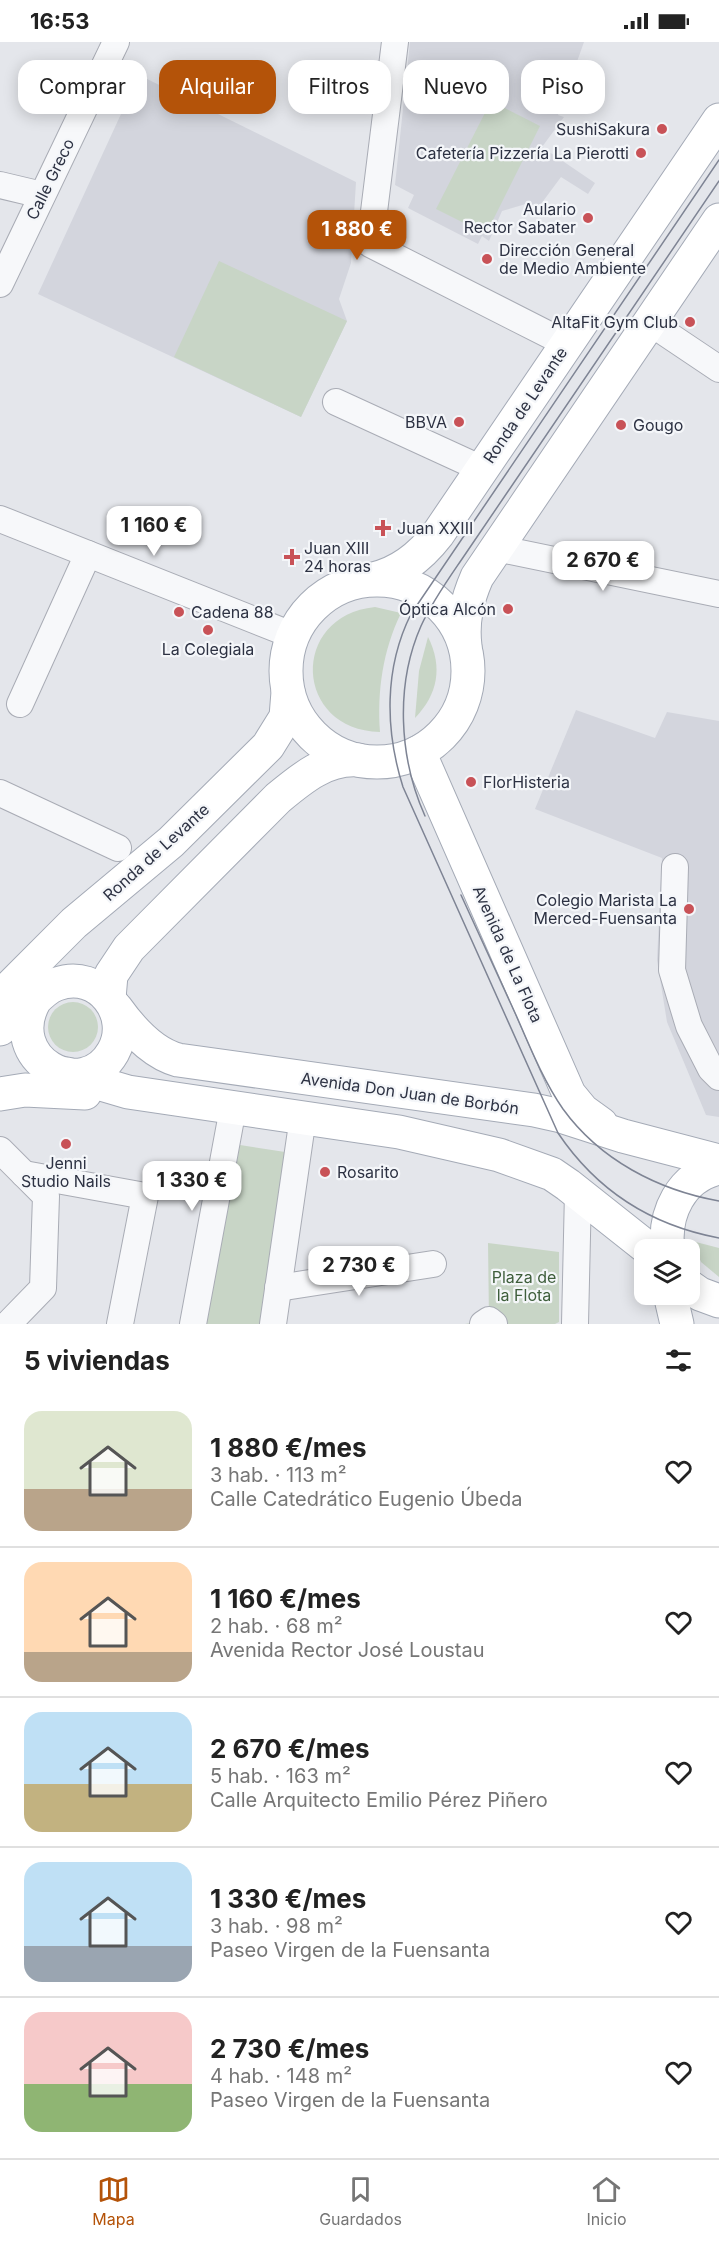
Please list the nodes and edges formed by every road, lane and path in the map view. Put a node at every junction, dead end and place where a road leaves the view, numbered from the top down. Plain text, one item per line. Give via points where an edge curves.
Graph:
1 (116, 42) edge
2 (394, 42) edge
3 (719, 120) edge
4 (0, 185) edge
5 (42, 195) junction
6 (718, 223) edge
7 (0, 284) edge
8 (649, 322) junction
9 (567, 344) junction
10 (719, 369) edge
11 (336, 402) dead end
12 (482, 469) junction
13 (0, 519) edge
14 (496, 548) junction
15 (88, 554) junction
16 (373, 579) junction
17 (719, 594) edge
18 (292, 635) junction
19 (465, 648) junction
20 (288, 693) junction
21 (20, 704) dead end
22 (419, 752) junction
23 (358, 760) junction
24 (0, 793) edge
25 (171, 842) junction
26 (117, 848) dead end
27 (675, 867) dead end
28 (44, 993) junction
29 (0, 997) edge
30 (112, 1003) junction
31 (0, 1029) edge
32 (55, 1069) junction
33 (0, 1076) edge
34 (719, 1077) edge
35 (0, 1094) edge
36 (162, 1097) junction
37 (233, 1108) junction
38 (303, 1117) junction
39 (622, 1136) junction
40 (0, 1150) edge
41 (719, 1161) edge
42 (719, 1168) edge
43 (24, 1174) junction
44 (578, 1192) junction
45 (636, 1239) edge
46 (668, 1239) edge
47 (433, 1264) dead end
48 (278, 1288) junction
49 (700, 1294) edge
50 (719, 1301) edge
51 (673, 1305) edge
52 (8, 1324) edge
53 (120, 1324) edge
54 (193, 1324) edge
55 (273, 1324) edge
56 (483, 1324) edge
57 (494, 1324) edge
58 (575, 1324) edge
59 (677, 1324) edge

1 - 5 street, Calle Greco
2 - 9 street via 370,244
3 - 9 main road, Ronda de Levante
4 - 5 street
5 - 7 street, Calle Greco
6 - 8 main road
8 - 10 street
8 - 14 main road
9 - 12 main road, Ronda de Levante
11 - 12 street
12 - 16 main road, Ronda de Levante via 428,546 400,569
13 - 15 street
14 - 17 street
14 - 19 main road via 470,592 464,617
15 - 18 street
15 - 21 street
16 - 18 main road via 341,586 321,598
16 - 19 main road via 408,584 435,600 457,627
18 - 20 main road via 286,658
19 - 22 main road via 467,681 460,706 438,738
20 - 23 main road via 302,723 315,738 335,752
20 - 25 main road, Ronda de Levante via 286,717 275,738
22 - 23 main road via 384,762
22 - 39 main road, Avenida de La Flota via 569,1094 591,1117
23 - 30 main road via 320,768 279,798 129,948 111,975
24 - 26 street
25 - 28 main road via 105,914 68,968
25 - 29 main road, Ronda de Levante via 74,923
27 - 34 street via 672,970 689,1026
28 - 30 main road via 62,982 79,981 95,986
28 - 31 main road
28 - 32 main road via 26,1022 27,1038 33,1053
30 - 32 main road via 120,1033 111,1056 83,1074
30 - 39 main road, Avenida Don Juan de Borbón via 136,1033 178,1060 534,1110
32 - 33 main road via 24,1064
32 - 36 main road via 111,1088
35 - 36 main road via 36,1090
36 - 37 main road
37 - 38 main road
37 - 54 street
38 - 44 main road via 399,1132 500,1155 552,1174
38 - 48 street
39 - 41 main road, Avenida Don Juan de Borbón
40 - 43 street
42 - 46 main road via 701,1174 680,1192 669,1213
43 - 52 street via 46,1196 42,1288
43 - 53 street via 145,1196
44 - 45 main road
44 - 58 street
47 - 48 street
48 - 55 street
49 - 50 main road
51 - 59 main road
56 - 57 street via 489,1320

